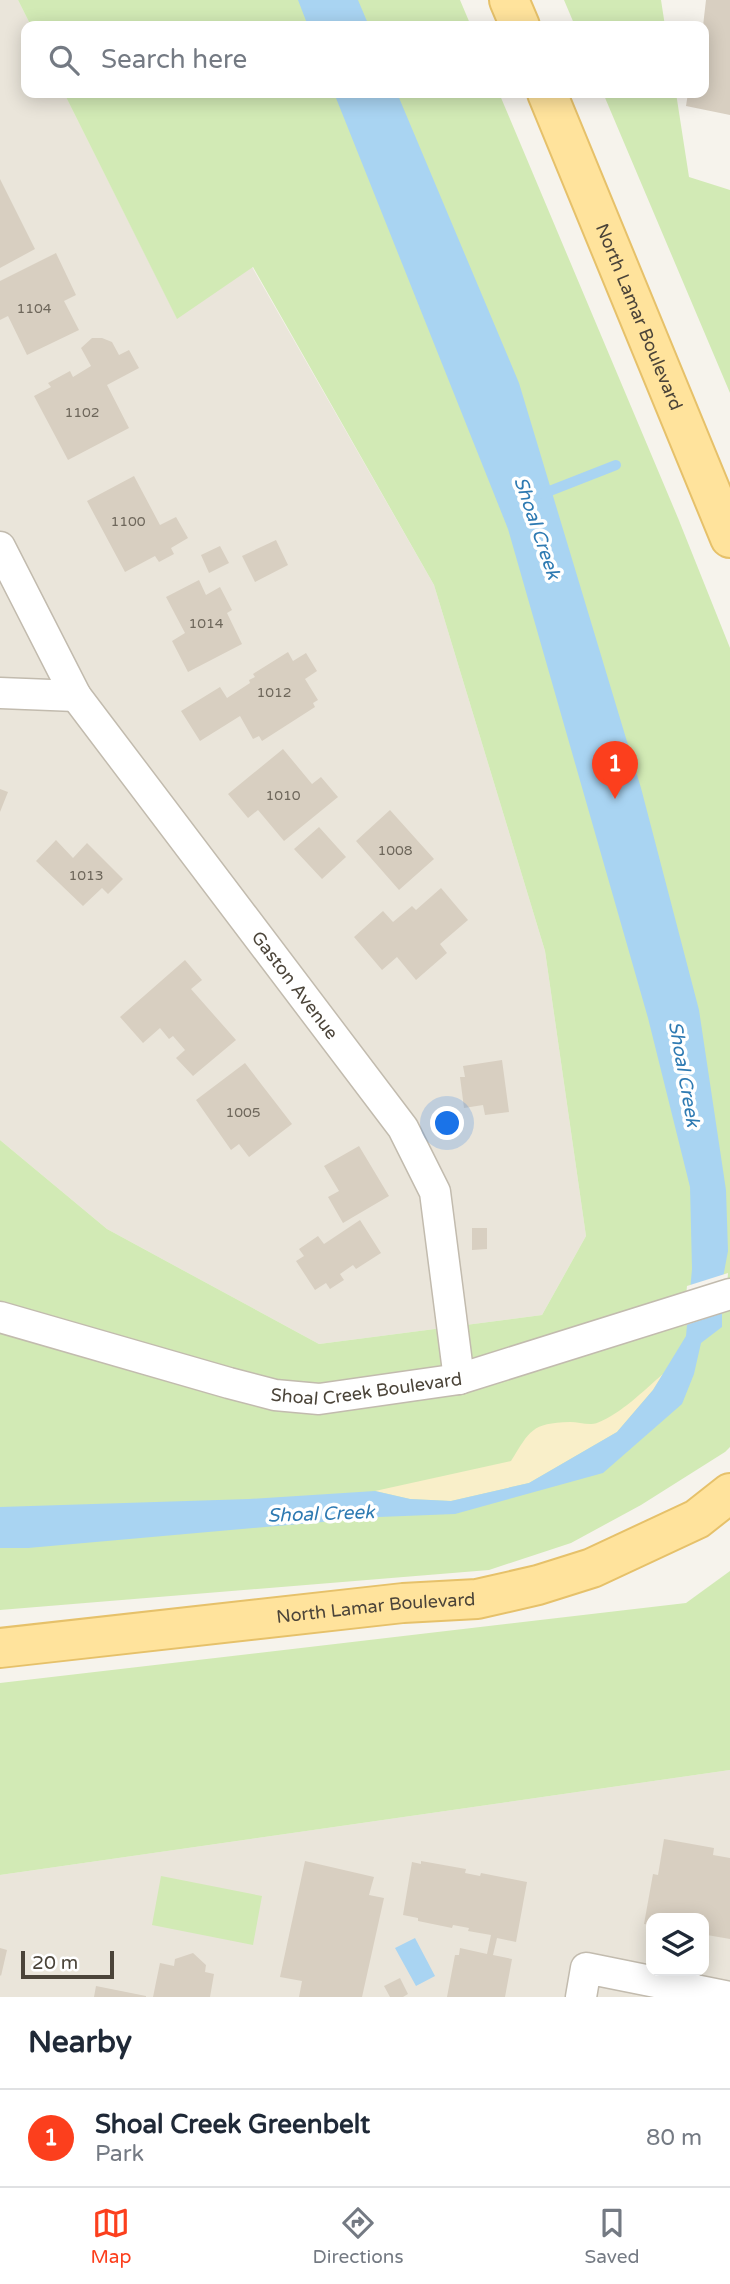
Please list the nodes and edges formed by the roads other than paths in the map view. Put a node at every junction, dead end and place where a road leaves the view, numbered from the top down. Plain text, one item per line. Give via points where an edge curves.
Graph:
1 (509, 0) edge
2 (518, 21) edge
3 (549, 98) edge
4 (730, 538) edge
5 (0, 547) edge
6 (0, 693) edge
7 (76, 696) junction
8 (730, 1294) edge
9 (0, 1317) edge
10 (459, 1379) junction
11 (730, 1493) edge
12 (0, 1648) edge
13 (583, 1983) edge
14 (730, 1997) edge

1 - 2 main road
3 - 4 main road, North Lamar Boulevard
5 - 7 street, Gaston Avenue
6 - 7 street
7 - 10 street, Gaston Avenue via 402,1128 435,1192
8 - 10 street, Shoal Creek Boulevard
9 - 10 street, Shoal Creek Boulevard via 275,1395 319,1399
11 - 12 main road, North Lamar Boulevard via 697,1519 592,1567 477,1600 403,1603
13 - 14 street

